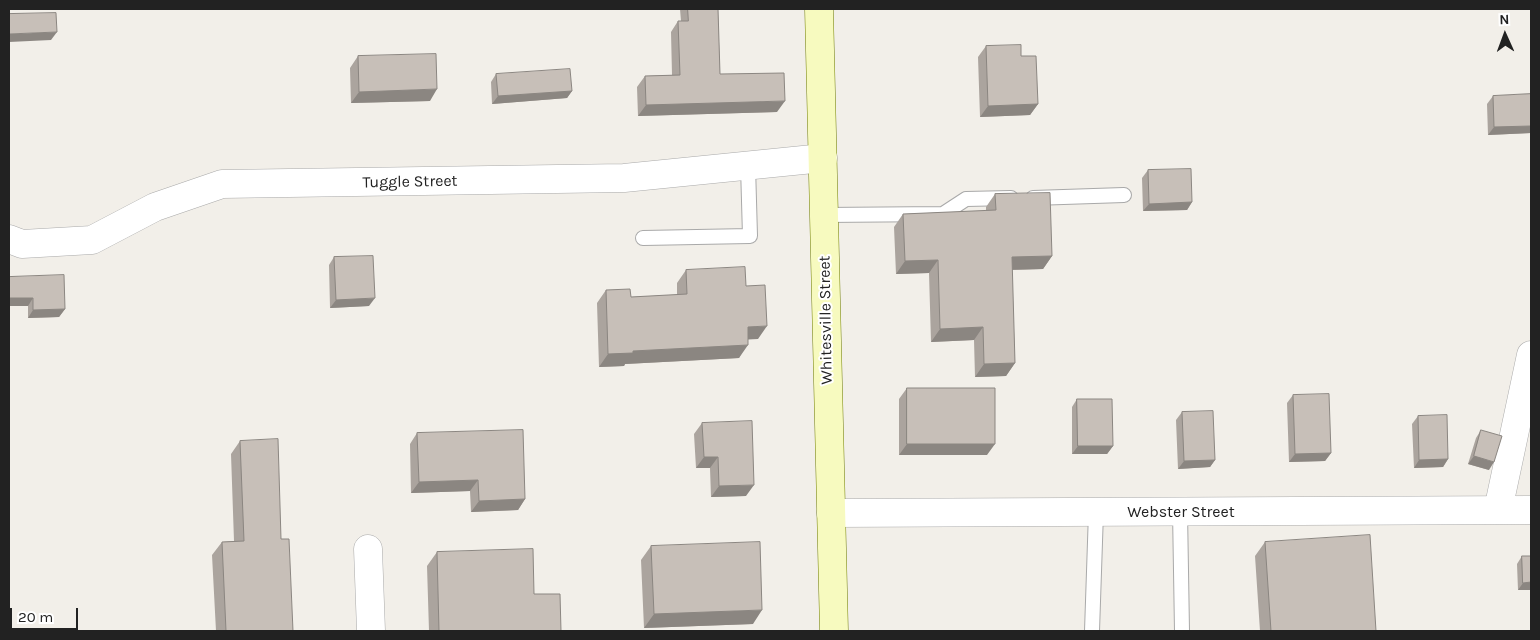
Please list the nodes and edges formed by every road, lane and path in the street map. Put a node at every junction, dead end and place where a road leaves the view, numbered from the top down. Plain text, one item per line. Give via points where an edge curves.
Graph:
1 (819, 9) edge
2 (823, 158) junction
3 (748, 166) junction
4 (1124, 196) dead end
5 (824, 215) junction
6 (643, 238) dead end
7 (9, 239) edge
8 (1531, 355) edge
9 (1498, 510) junction
10 (1531, 510) edge
11 (1096, 512) junction
12 (1180, 512) junction
13 (831, 514) junction
14 (368, 549) dead end
15 (372, 631) edge
16 (834, 631) edge
17 (1092, 631) edge
18 (1182, 631) edge

1 - 2 main road, Whitesville Street
2 - 3 street, Tuggle Street
2 - 5 main road, Whitesville Street
3 - 6 lane via 750,236
3 - 7 street, Tuggle Street via 624,178 222,184 155,207 92,240 22,244
4 - 5 lane via 966,200 943,214
5 - 13 main road, Whitesville Street
8 - 9 street
9 - 10 street, Webster Street
9 - 12 street, Webster Street
11 - 12 street, Webster Street
11 - 13 street, Webster Street
11 - 17 lane
12 - 18 lane
13 - 16 main road, Whitesville Street
14 - 15 street

